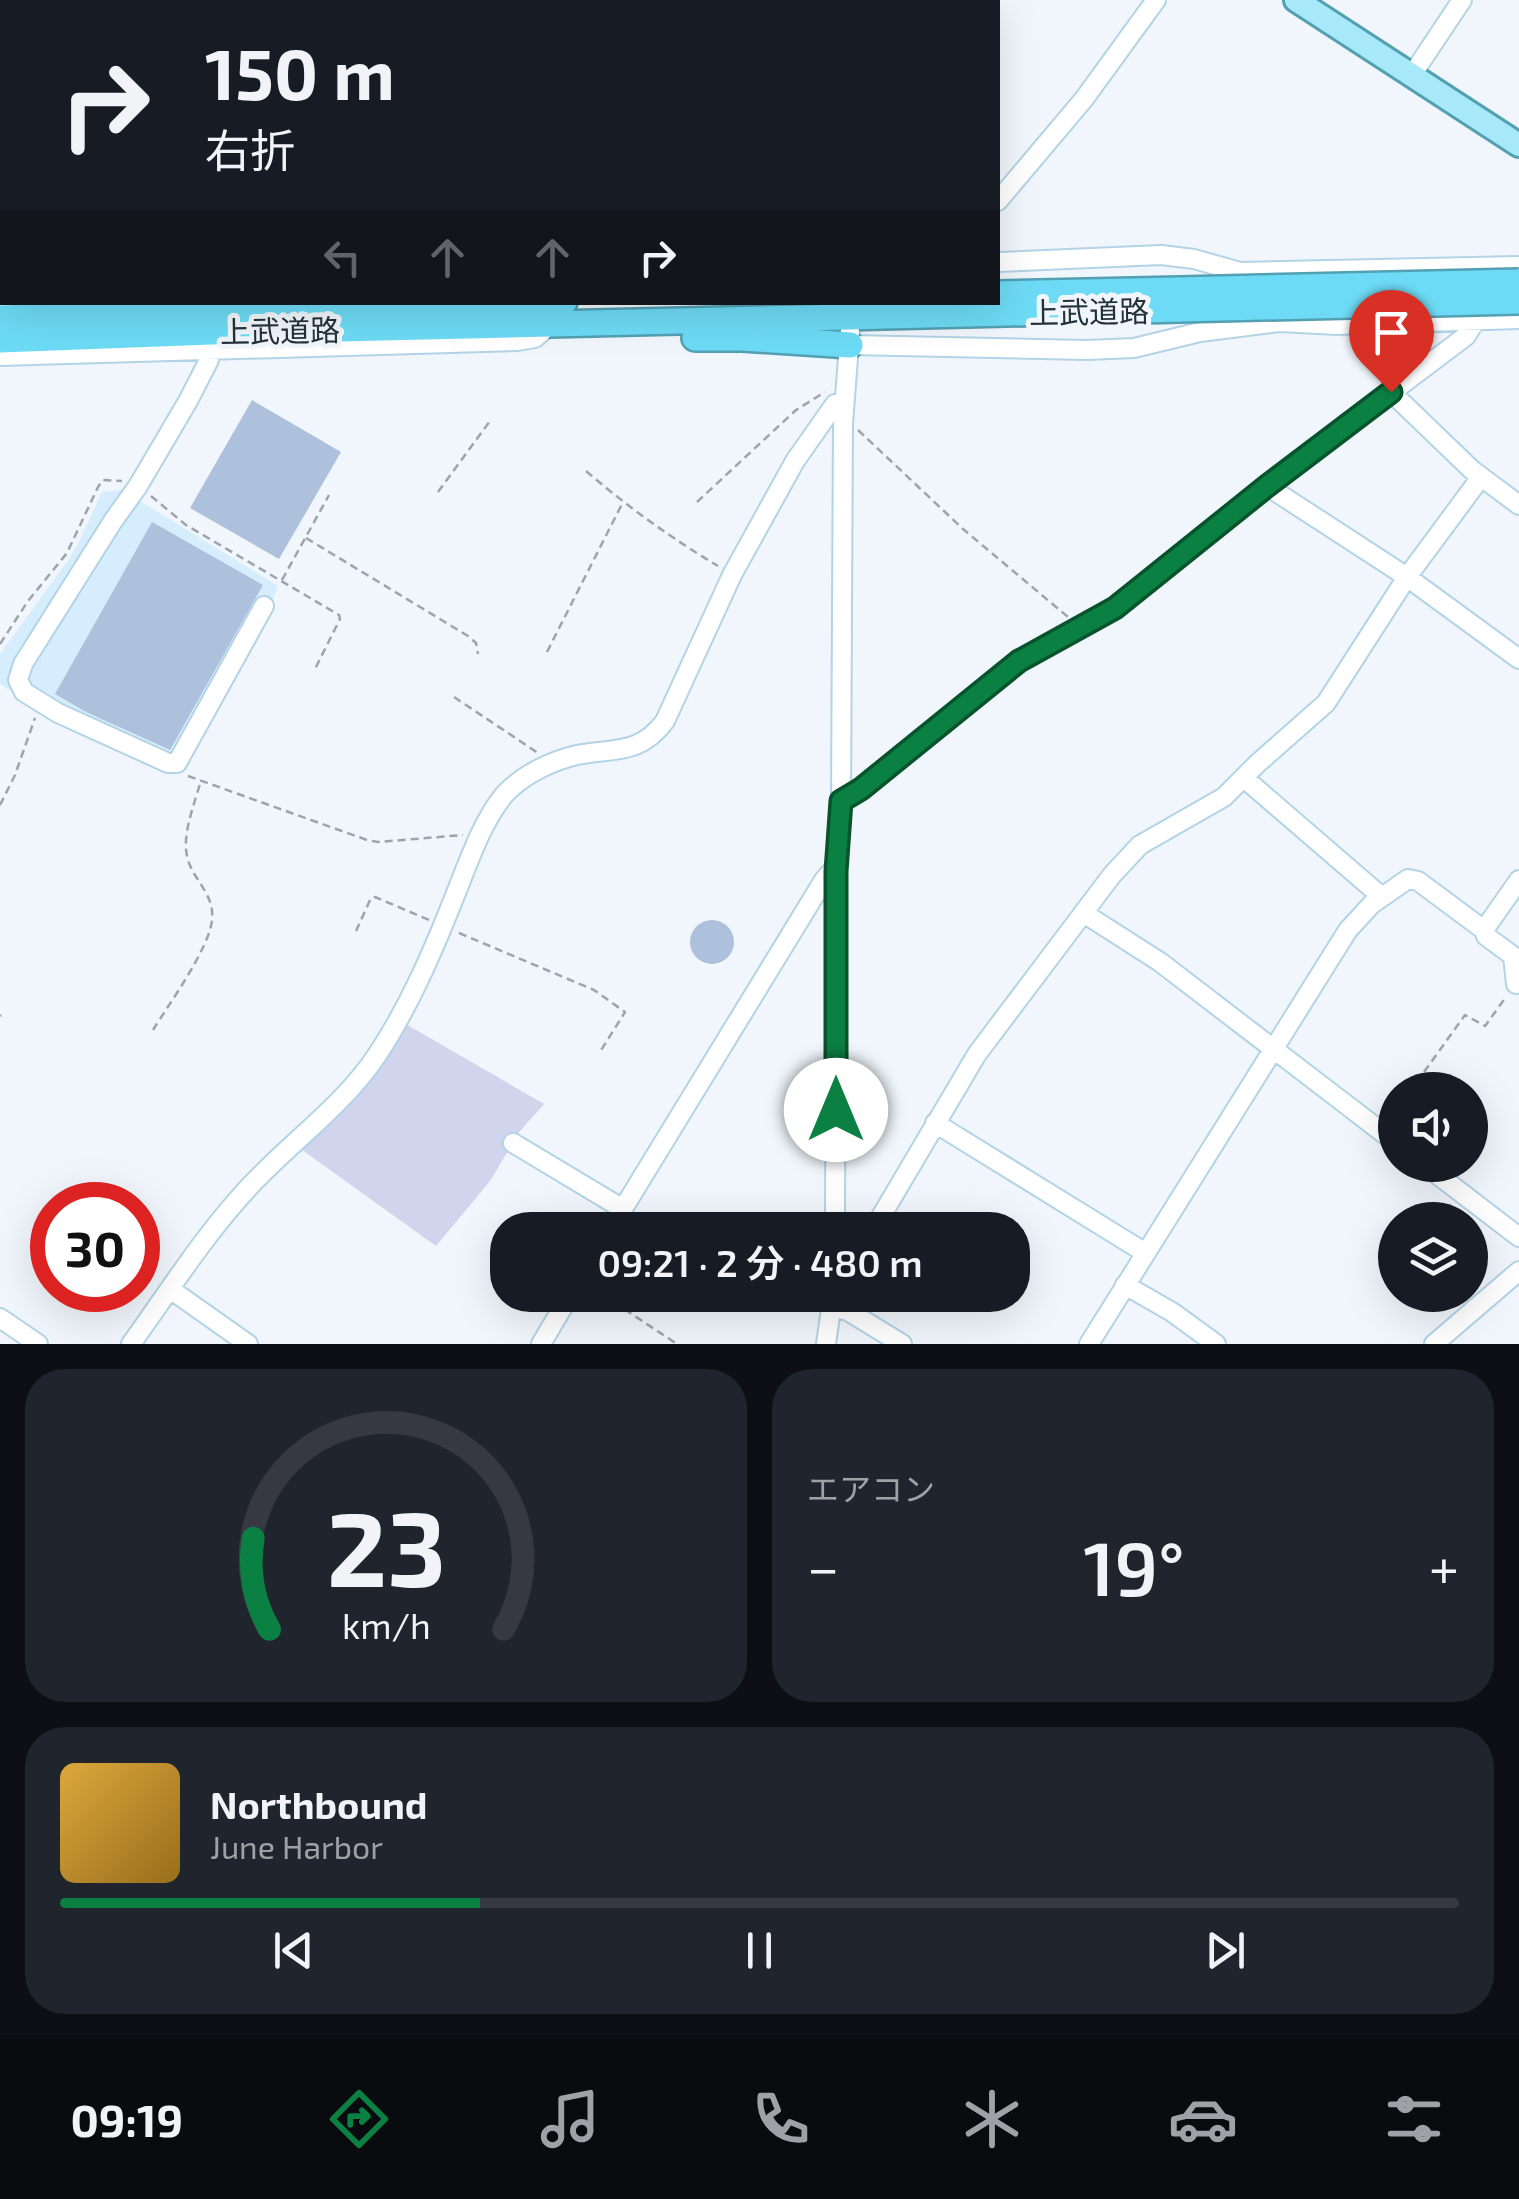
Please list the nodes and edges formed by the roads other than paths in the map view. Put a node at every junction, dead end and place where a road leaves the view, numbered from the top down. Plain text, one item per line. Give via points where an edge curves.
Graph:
1 (1156, 0) edge
2 (1296, 0) edge
3 (1462, 0) edge
4 (1412, 75) junction
5 (1519, 145) edge
6 (1001, 191) edge
7 (1000, 262) edge
8 (1519, 266) edge
9 (1478, 268) junction
10 (1276, 272) junction
11 (1519, 282) edge
12 (1000, 294) edge
13 (1180, 300) junction
14 (1519, 301) edge
15 (319, 305) edge
16 (237, 306) edge
17 (0, 318) edge
18 (1519, 319) edge
19 (1476, 320) junction
20 (1278, 322) junction
21 (502, 326) junction
22 (542, 332) junction
23 (850, 338) junction
24 (0, 340) edge
25 (211, 341) junction
26 (0, 356) edge
27 (1391, 392) junction
28 (845, 395) junction
29 (1482, 477) junction
30 (1267, 486) junction
31 (1519, 505) edge
32 (1408, 577) junction
33 (264, 606) dead end
34 (1519, 659) edge
35 (1244, 778) junction
36 (841, 801) junction
37 (836, 871) junction
38 (1519, 880) edge
39 (1377, 900) junction
40 (1084, 914) junction
41 (1484, 930) junction
42 (1516, 984) road end
43 (1274, 1049) junction
44 (935, 1124) junction
45 (1378, 1129) edge
46 (513, 1142) dead end
47 (1448, 1182) edge
48 (623, 1208) junction
49 (621, 1212) edge
50 (835, 1212) edge
51 (884, 1212) edge
52 (1519, 1236) edge
53 (1144, 1252) junction
54 (1519, 1271) edge
55 (1126, 1285) junction
56 (170, 1289) junction
57 (560, 1312) edge
58 (831, 1312) edge
59 (850, 1312) edge
60 (0, 1318) edge
61 (38, 1344) edge
62 (131, 1344) edge
63 (248, 1344) edge
64 (541, 1344) edge
65 (826, 1344) edge
66 (902, 1344) edge
67 (1089, 1344) edge
68 (1216, 1344) edge
69 (1434, 1344) edge

1 - 6 street via 1084,99
2 - 4 main road
3 - 4 street
4 - 5 main road
7 - 10 street via 1161,255 1240,272
8 - 9 street
9 - 10 street
9 - 19 street
10 - 20 street
11 - 13 highway, 上武道路, bridge
12 - 13 highway, 上武道路
13 - 14 highway, 上武道路, bridge
13 - 21 highway, 上武道路
15 - 16 highway, 上武道路
16 - 17 highway, 上武道路
18 - 19 street
19 - 20 street
19 - 27 street via 1466,336
20 - 23 street via 1088,350
21 - 22 highway
21 - 25 highway, 上武道路
22 - 23 highway
22 - 25 street via 517,341
23 - 28 street
24 - 25 highway, 上武道路
25 - 26 street
25 - 33 street via 188,401 18,680 24,692 58,713 177,763
27 - 29 street
27 - 30 street
28 - 36 street
28 - 56 street via 795,461 656,733 621,750 549,764 507,792 375,1059 249,1188
29 - 31 street
29 - 32 street
30 - 32 street
30 - 36 street via 1115,608 1019,661
32 - 34 street
32 - 35 street via 1326,702
35 - 39 street
35 - 40 street via 1214,804 1140,845
36 - 37 street
37 - 48 street via 824,880
37 - 50 street
38 - 41 street
39 - 41 street via 1408,879 1418,881
39 - 43 street via 1348,930
40 - 43 street
40 - 44 street via 977,1054
41 - 42 street via 1513,956
43 - 45 street
43 - 53 street
44 - 51 street
44 - 53 street
46 - 48 street
47 - 52 street
48 - 49 street
53 - 55 street
54 - 69 street
55 - 67 street
55 - 68 street
56 - 62 street
56 - 63 street
57 - 64 street
58 - 65 street
59 - 66 street
60 - 61 street

